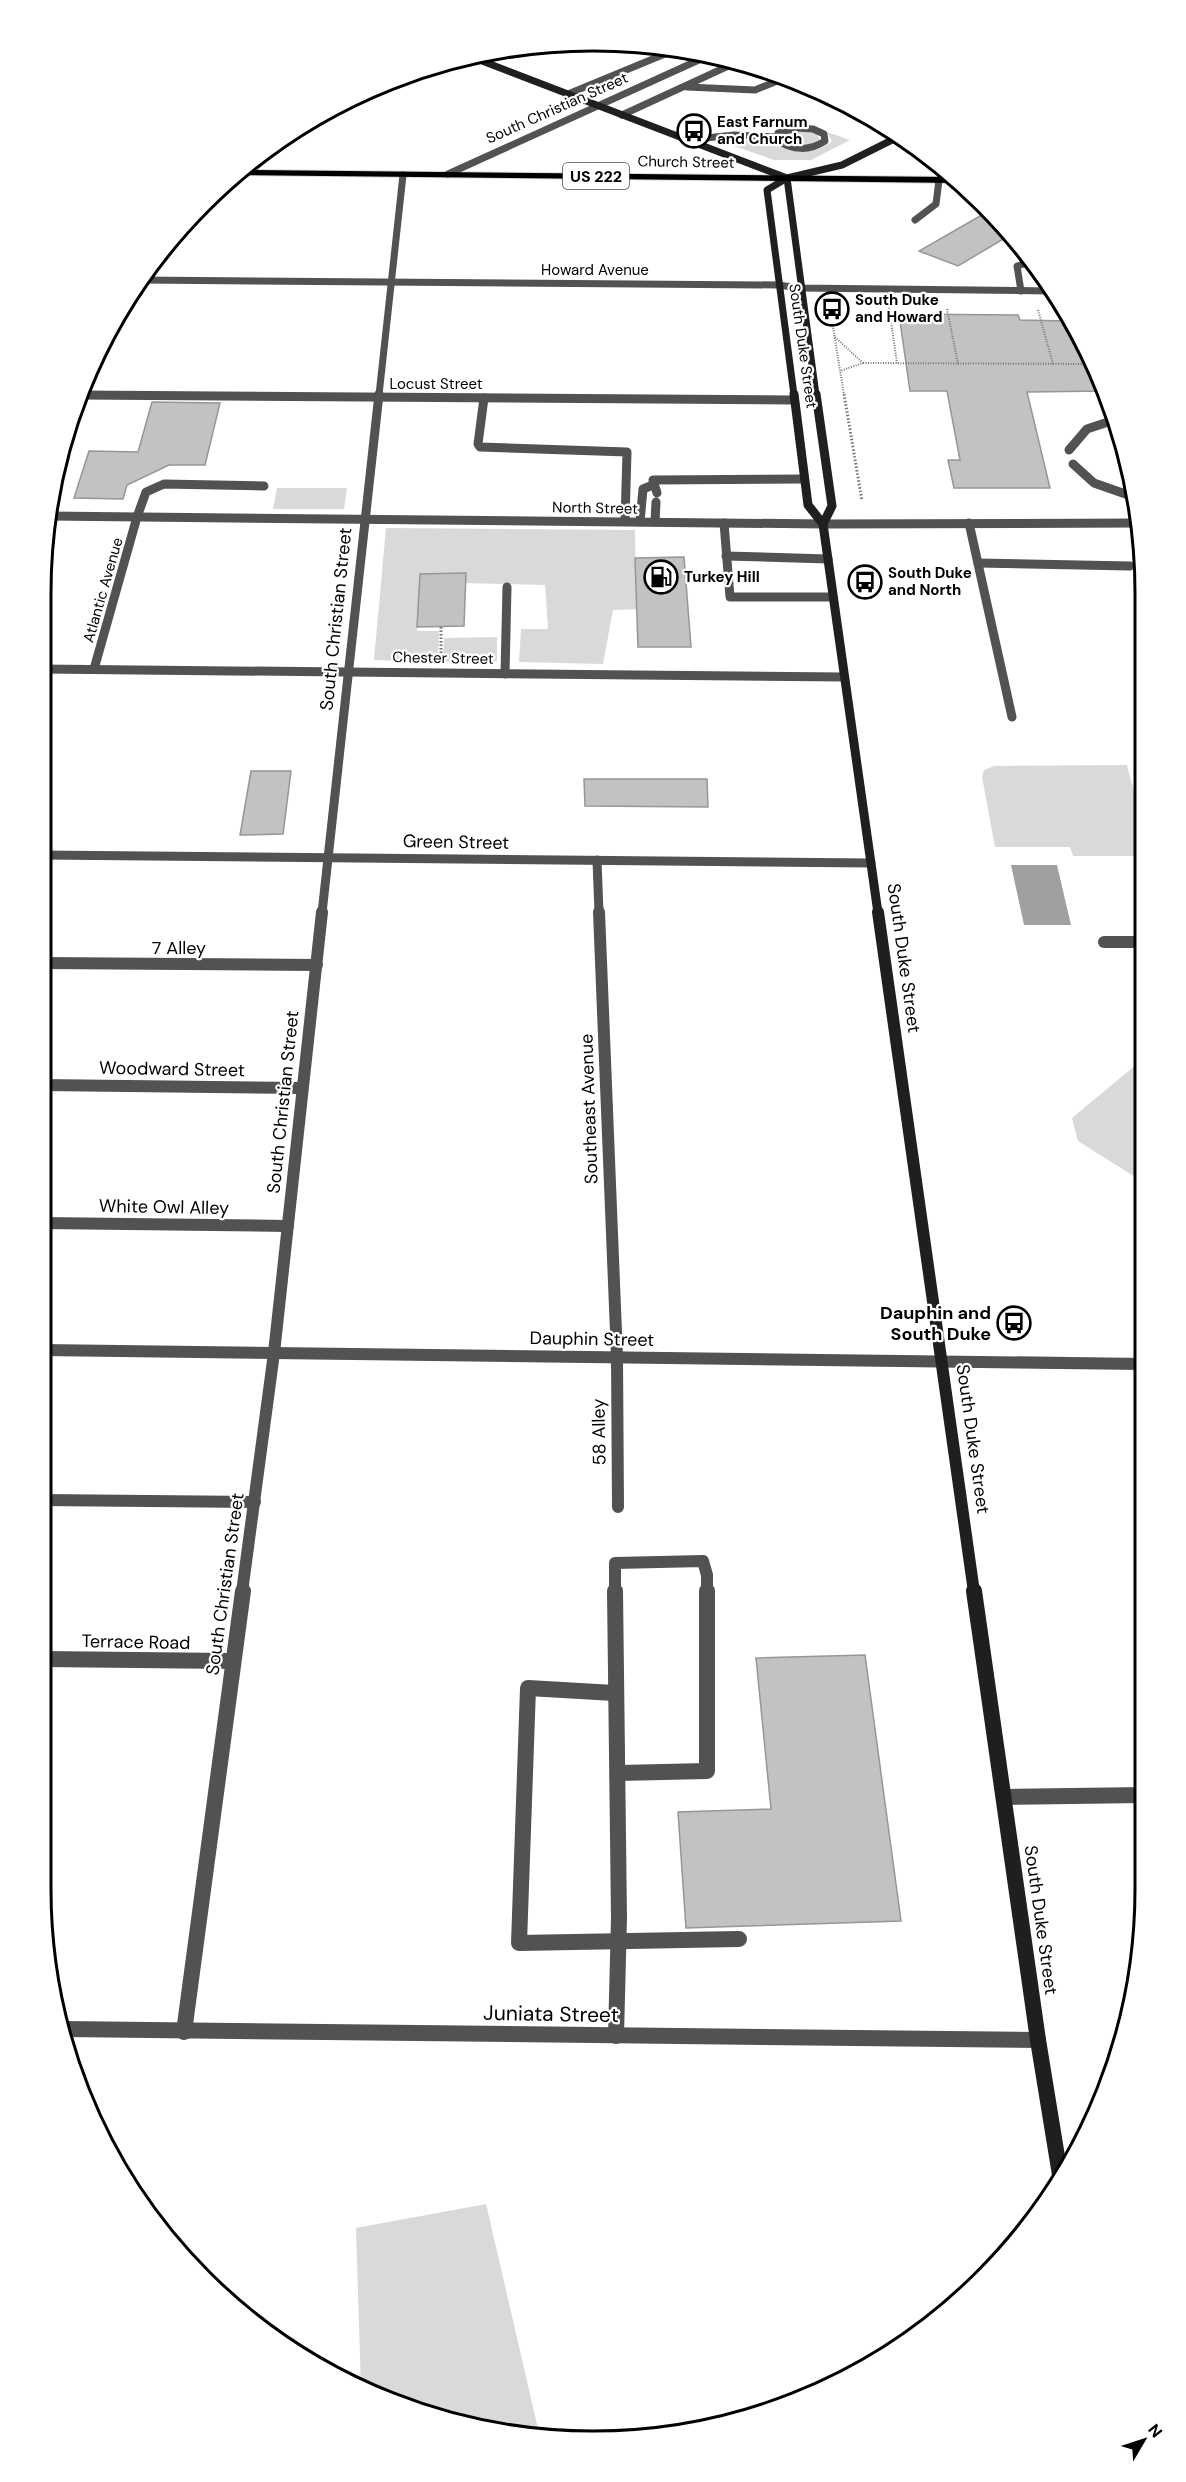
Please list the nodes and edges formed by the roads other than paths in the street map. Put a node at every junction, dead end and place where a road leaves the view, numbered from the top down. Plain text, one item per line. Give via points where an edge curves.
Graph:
1 (660, 56) edge
2 (697, 61) edge
3 (484, 62) edge
4 (725, 67) edge
5 (773, 82) edge
6 (682, 87) junction
7 (568, 94) junction
8 (599, 106) junction
9 (622, 115) junction
10 (776, 137) junction
11 (687, 140) junction
12 (891, 140) edge
13 (251, 173) edge
14 (448, 174) junction
15 (403, 175) junction
16 (787, 178) junction
17 (939, 180) junction
18 (943, 180) edge
19 (915, 220) dead end
20 (1024, 264) edge
21 (151, 280) edge
22 (392, 282) junction
23 (778, 285) junction
24 (800, 288) junction
25 (1021, 291) junction
26 (1043, 291) edge
27 (89, 395) edge
28 (380, 398) junction
29 (484, 398) junction
30 (794, 400) junction
31 (1107, 422) edge
32 (1069, 450) dead end
33 (1073, 464) dead end
34 (804, 479) junction
35 (264, 486) dead end
36 (655, 490) junction
37 (1126, 495) edge
38 (57, 516) edge
39 (137, 517) junction
40 (365, 519) junction
41 (625, 521) junction
42 (640, 522) junction
43 (655, 522) junction
44 (724, 523) junction
45 (969, 523) junction
46 (1130, 523) edge
47 (823, 524) junction
48 (726, 556) junction
49 (751, 557) junction
50 (773, 558) junction
51 (828, 559) junction
52 (978, 563) junction
53 (1130, 566) dead end
54 (752, 568) dead end
55 (774, 568) dead end
56 (776, 585) dead end
57 (756, 586) dead end
58 (507, 587) dead end
59 (757, 597) junction
60 (778, 597) junction
61 (833, 597) junction
62 (51, 669) edge
63 (94, 669) junction
64 (350, 672) junction
65 (505, 674) junction
66 (844, 677) junction
67 (1012, 717) dead end
68 (51, 855) edge
69 (328, 858) junction
70 (597, 860) junction
71 (871, 863) junction
72 (1104, 942) dead end
73 (1135, 942) edge
74 (51, 963) edge
75 (317, 965) junction
76 (51, 1085) edge
77 (302, 1088) junction
78 (51, 1223) edge
79 (288, 1226) junction
80 (51, 1350) edge
81 (274, 1353) junction
82 (617, 1357) junction
83 (942, 1361) junction
84 (1135, 1364) edge
85 (51, 1500) edge
86 (255, 1502) junction
87 (618, 1507) dead end
88 (51, 1659) edge
89 (231, 1661) junction
90 (614, 1693) junction
91 (619, 1773) junction
92 (1135, 1795) edge
93 (1004, 1797) junction
94 (739, 1939) dead end
95 (621, 1943) junction
96 (69, 2029) edge
97 (184, 2032) junction
98 (616, 2036) junction
99 (1038, 2040) junction
100 (1058, 2167) edge

1 - 7 street
2 - 8 street, South Christian Street
3 - 7 main road
4 - 6 street
5 - 6 street via 755,90
6 - 9 street
7 - 8 main road
8 - 9 main road
8 - 14 street, South Christian Street
9 - 11 main road
10 - 10 street via 781,143 801,148 816,147 826,138 819,131 797,128 782,130
10 - 11 street via 734,135
11 - 16 main road
12 - 16 main road via 842,165
13 - 15 highway, Church Street / US 222
14 - 15 highway, Church Street / US 222
14 - 16 highway, Church Street / US 222
15 - 22 street, South Christian Street
16 - 17 highway, Church Street / US 222
16 - 23 main road, South Duke Street via 767,190
16 - 24 main road, South Duke Street
17 - 18 highway, Church Street / US 222
17 - 19 street via 936,204
20 - 25 street via 1017,266
21 - 22 street, Howard Avenue
22 - 23 street, Howard Avenue
22 - 28 street, South Christian Street
23 - 24 street, Howard Avenue
23 - 30 main road, South Duke Street
24 - 25 street, Howard Avenue
24 - 47 main road, South Duke Street via 832,506
25 - 26 street, Howard Avenue
27 - 28 street, Locust Street
28 - 29 street, Locust Street
28 - 40 street, South Christian Street
29 - 30 street, Locust Street
29 - 41 street via 480,447 627,452
30 - 34 main road, South Duke Street
31 - 32 street via 1089,426 1077,435
33 - 37 street via 1089,481
34 - 36 street
34 - 47 main road, South Duke Street via 808,505
35 - 39 street, Atlantic Avenue via 164,484 146,492
36 - 42 street via 643,489
36 - 43 street
38 - 39 street, North Street
39 - 40 street, North Street
39 - 63 street, Atlantic Avenue
40 - 41 street, North Street
40 - 64 street, South Christian Street
41 - 42 street, North Street
42 - 43 street, North Street
43 - 44 street, North Street
44 - 47 street, North Street
44 - 48 street
45 - 46 street, North Street
45 - 47 street, North Street
45 - 52 street
47 - 51 main road, South Duke Street
48 - 49 street
48 - 59 street via 730,597
49 - 50 street
49 - 54 street
50 - 51 street
50 - 55 street
51 - 61 main road, South Duke Street
52 - 53 street
52 - 67 street
56 - 60 street
57 - 59 street
58 - 65 street
59 - 60 street
60 - 61 street
61 - 66 main road, South Duke Street
62 - 63 street, Chester Street
63 - 64 street, Chester Street
64 - 65 street, Chester Street
64 - 69 street, South Christian Street
65 - 66 street, Chester Street
66 - 71 main road, South Duke Street
68 - 69 street, Green Street
69 - 70 street, Green Street
69 - 75 street, South Christian Street
70 - 71 street, Green Street
70 - 82 street, Southeast Avenue
71 - 83 main road, South Duke Street
72 - 73 street
74 - 75 street, 7 Alley
75 - 77 street, South Christian Street
76 - 77 street, Woodward Street
77 - 79 street, South Christian Street
78 - 79 street, White Owl Alley
79 - 81 street, South Christian Street
80 - 81 street, Dauphin Street
81 - 82 street, Dauphin Street
81 - 86 street, South Christian Street
82 - 83 street, Dauphin Street
82 - 87 street, 58 Alley
83 - 84 street, Dauphin Street
83 - 93 main road, South Duke Street
85 - 86 street
86 - 89 street, South Christian Street
88 - 89 street, Terrace Road
89 - 97 street, South Christian Street
90 - 91 street
90 - 91 street via 615,1563 703,1561 707,1575 707,1772
90 - 95 street via 528,1688 519,1943
91 - 95 street
92 - 93 street
93 - 99 main road, South Duke Street
94 - 95 street
95 - 98 street
96 - 97 street, Juniata Street
97 - 98 street, Juniata Street
98 - 99 street, Juniata Street
99 - 100 main road, South Duke Street

